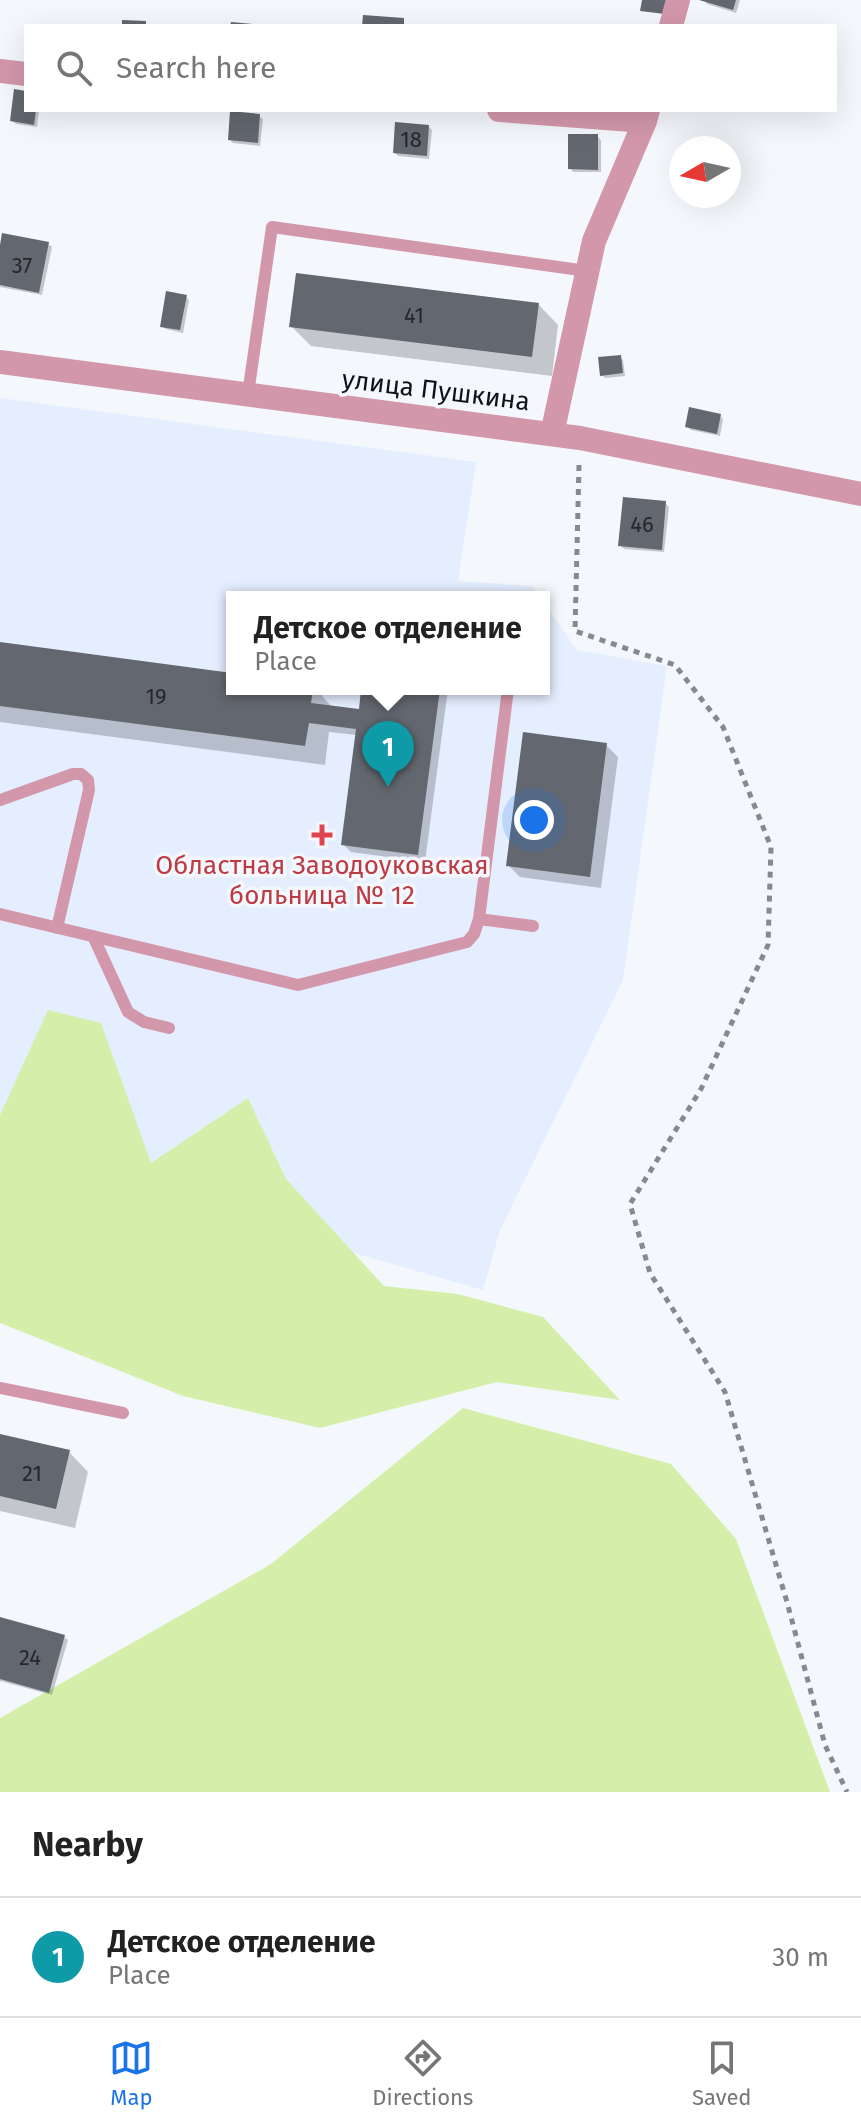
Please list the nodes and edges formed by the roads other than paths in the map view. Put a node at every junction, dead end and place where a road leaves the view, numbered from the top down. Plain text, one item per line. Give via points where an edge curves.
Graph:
1 (678, 0) edge
2 (672, 24) edge
3 (0, 71) edge
4 (24, 74) edge
5 (548, 112) edge
6 (646, 116) edge
7 (587, 271) junction
8 (0, 362) edge
9 (248, 394) junction
10 (552, 434) junction
11 (861, 494) edge
12 (507, 695) edge
13 (0, 800) edge
14 (0, 914) edge
15 (479, 919) junction
16 (533, 926) dead end
17 (57, 928) junction
18 (93, 936) junction
19 (169, 1028) dead end
20 (0, 1388) edge
21 (123, 1413) dead end

1 - 2 street
3 - 4 street
5 - 6 street
6 - 7 street via 594,241
7 - 9 lane via 272,227
7 - 10 street
8 - 9 street, улица Пушкина
9 - 10 street, улица Пушкина
10 - 11 street, улица Пушкина
12 - 15 lane
13 - 17 lane via 73,774 88,780
14 - 17 lane
15 - 16 lane
15 - 18 lane via 474,934 459,945 298,985
17 - 18 lane
18 - 19 lane via 128,1012
20 - 21 lane

